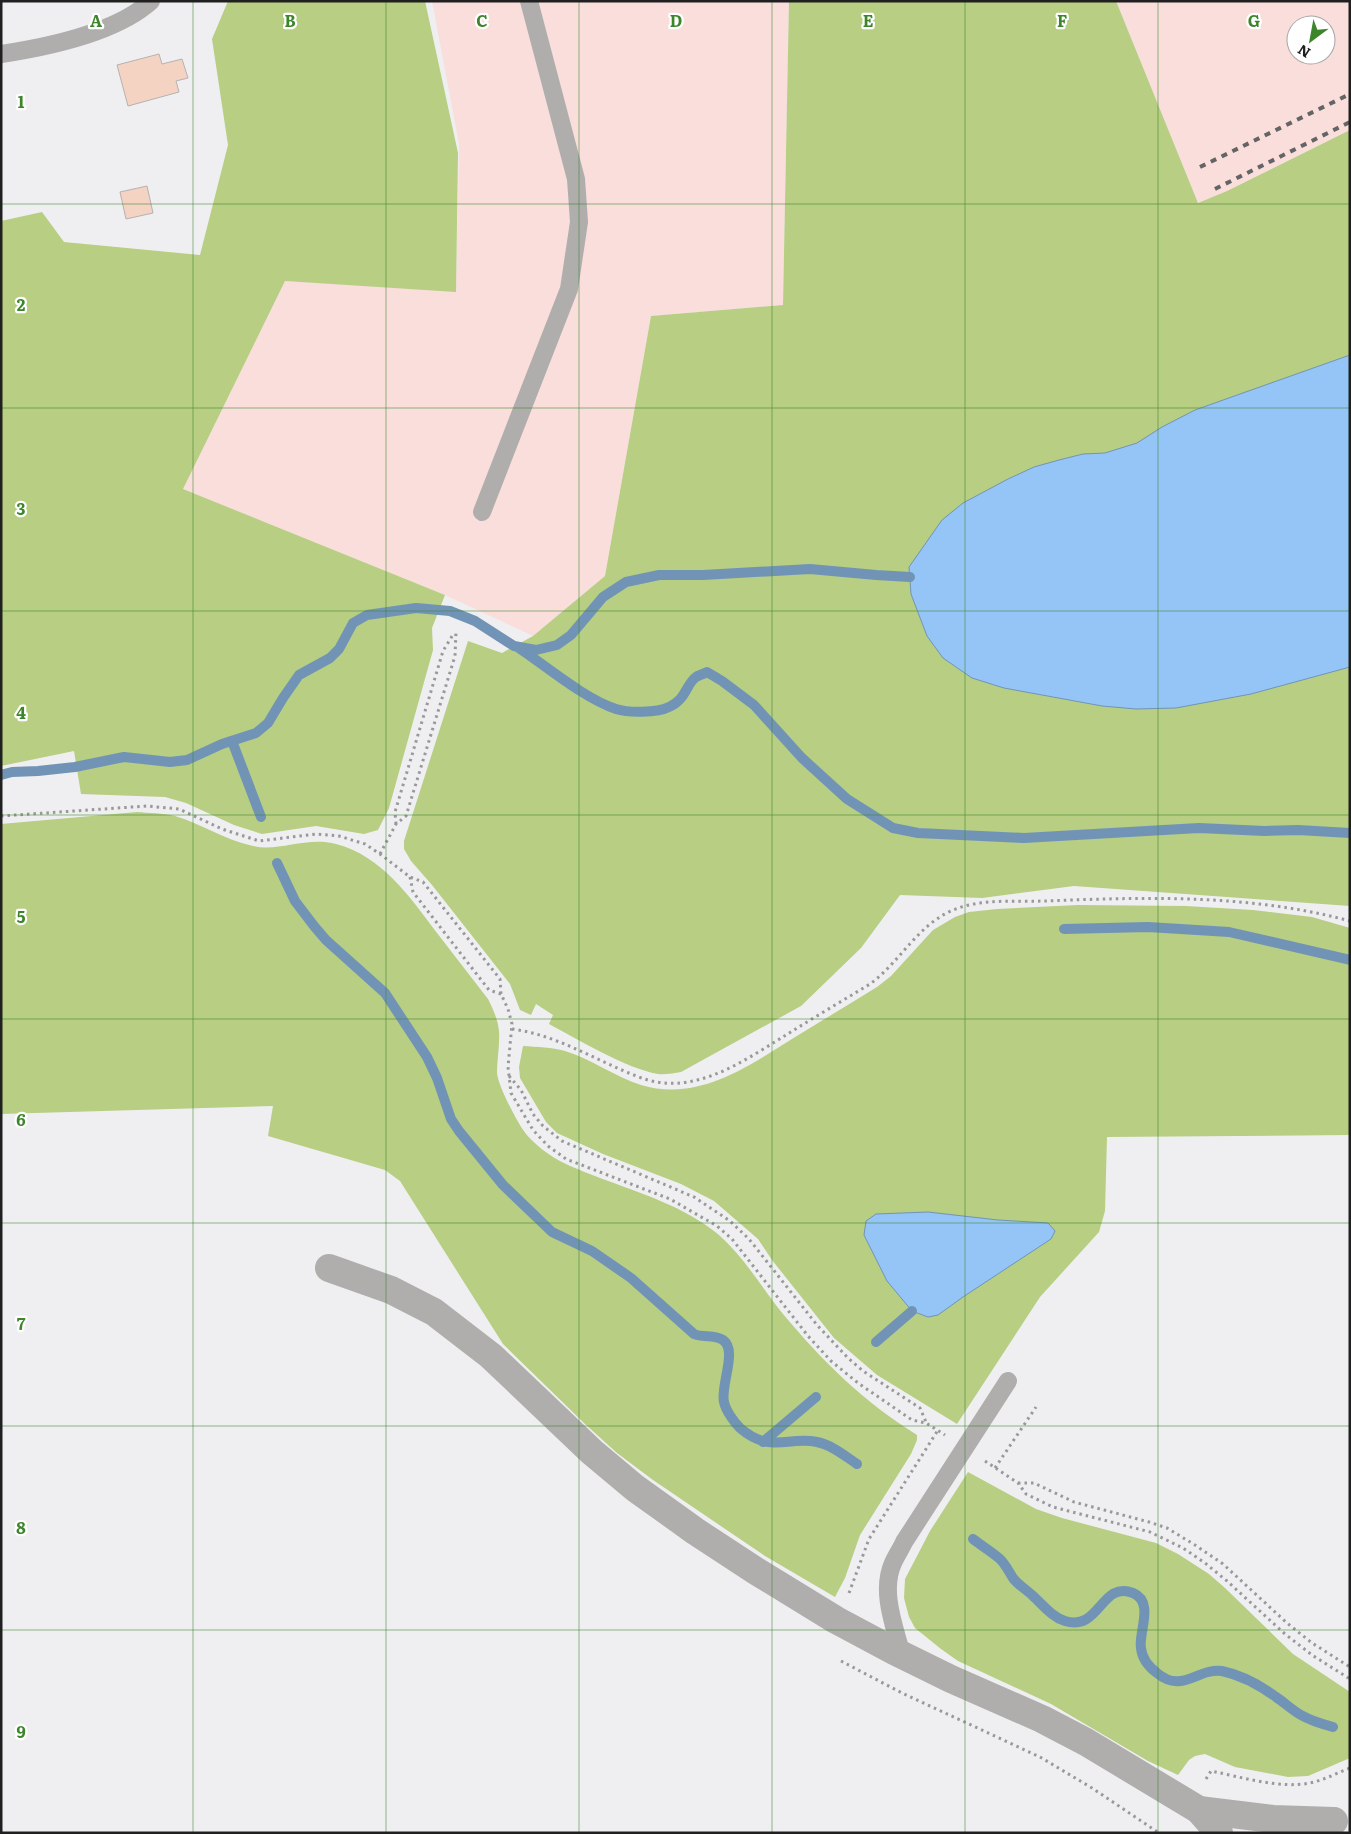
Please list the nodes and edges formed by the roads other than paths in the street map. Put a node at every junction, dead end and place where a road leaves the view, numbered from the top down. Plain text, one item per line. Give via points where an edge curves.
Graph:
1 (151, 1) edge
2 (529, 1) edge
3 (1, 54) edge
4 (482, 512) dead end
5 (329, 1268) dead end
6 (1008, 1381) dead end
7 (902, 1656) junction
8 (1199, 1810) junction
9 (1336, 1820) edge
10 (1219, 1833) edge

1 - 3 lane via 94,32 65,42
2 - 4 lane via 576,180 579,222 569,289
5 - 7 street via 391,1290 434,1312 491,1356 592,1452 635,1488 756,1571
6 - 7 lane via 892,1564 888,1598
7 - 8 street via 1042,1719
8 - 9 street via 1273,1819
8 - 10 street

